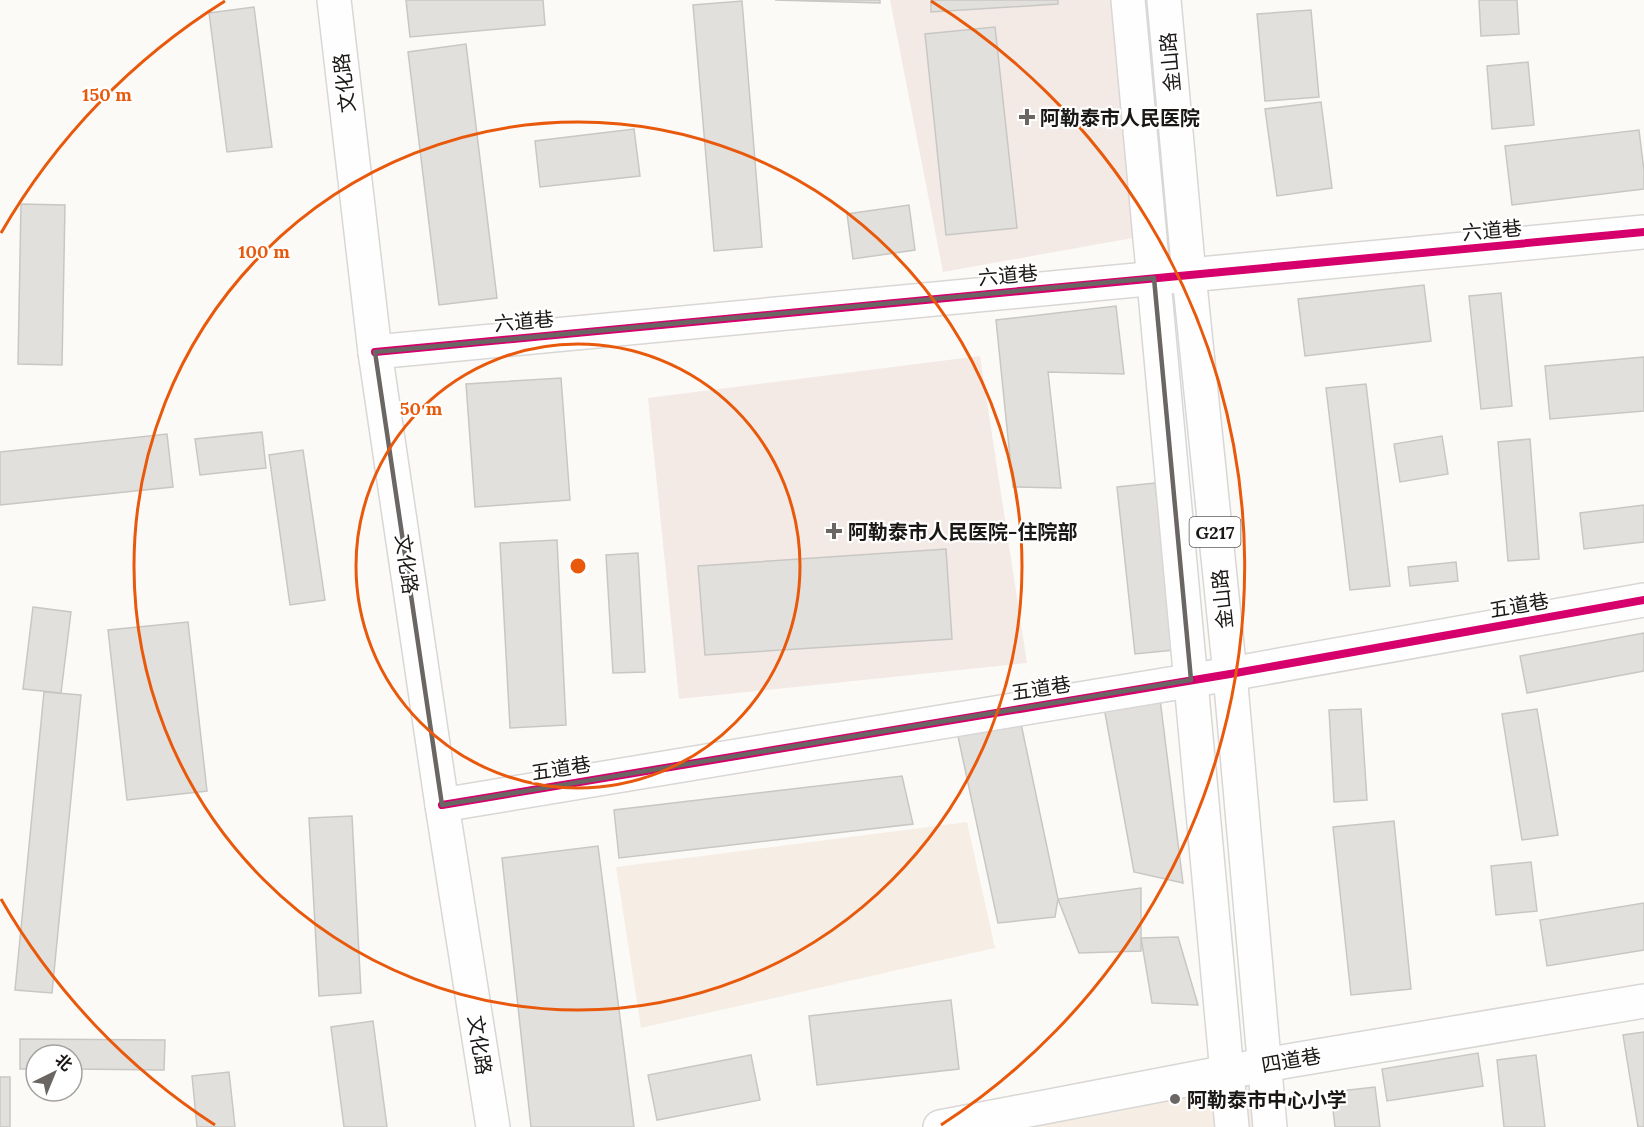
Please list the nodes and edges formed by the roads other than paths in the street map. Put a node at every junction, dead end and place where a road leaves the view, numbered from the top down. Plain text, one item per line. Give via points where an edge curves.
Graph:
1 (334, 0) edge
2 (1128, 0) edge
3 (1164, 0) edge
4 (1644, 232) edge
5 (1189, 275) junction
6 (1154, 278) junction
7 (375, 352) junction
8 (1644, 600) edge
9 (1230, 674) junction
10 (1191, 680) junction
11 (442, 805) junction
12 (1644, 1001) edge
13 (1264, 1065) junction
14 (1227, 1072) junction
15 (493, 1127) edge
16 (940, 1127) edge
17 (1232, 1127) edge
18 (1270, 1127) edge

1 - 7 main road, 文化路
2 - 6 main road
3 - 5 main road, 金山路 / G217
4 - 5 main road, 六道巷
5 - 6 main road, 六道巷
5 - 9 main road, 金山路 / G217
6 - 7 main road, 六道巷
6 - 10 main road
7 - 11 main road, 文化路
8 - 9 main road, 五道巷
9 - 10 main road, 五道巷
9 - 13 main road, 金山路 / G217
10 - 11 main road, 五道巷
10 - 14 main road
11 - 15 main road, 文化路
12 - 13 main road, 四道巷
13 - 14 main road, 四道巷
13 - 18 main road, 金山路 / G217
14 - 16 main road, 四道巷
14 - 17 main road

